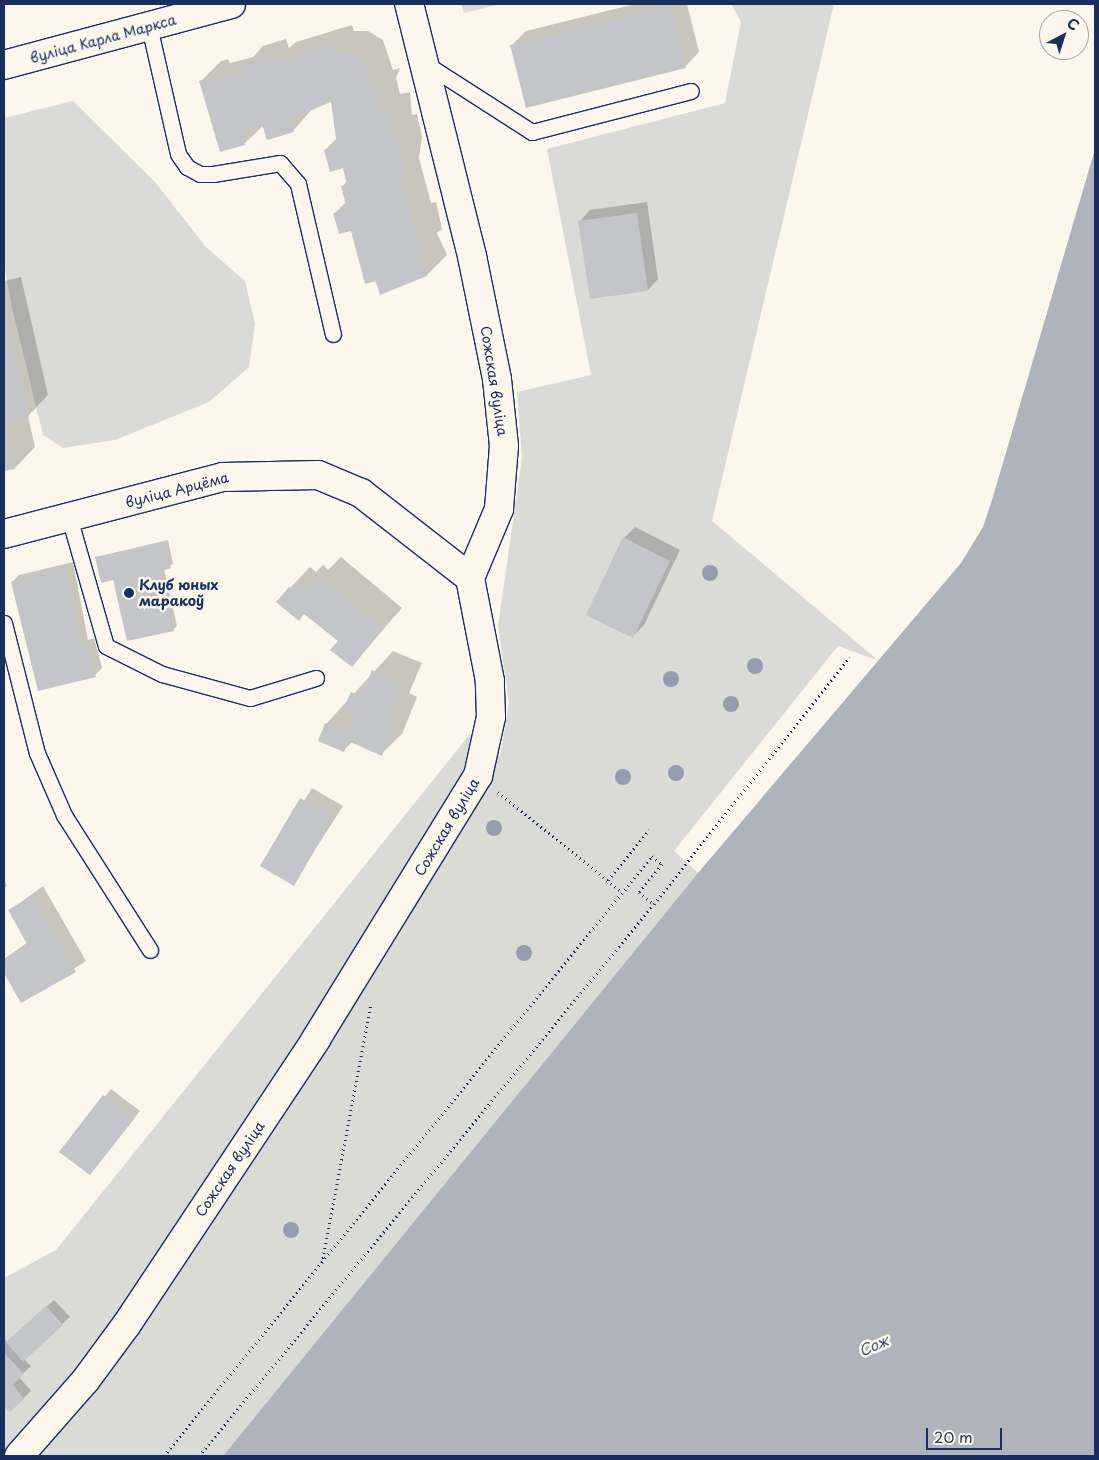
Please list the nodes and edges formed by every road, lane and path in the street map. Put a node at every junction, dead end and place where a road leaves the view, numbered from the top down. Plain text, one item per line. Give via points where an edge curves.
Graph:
1 (231, 4) edge
2 (409, 4) edge
3 (149, 26) junction
4 (426, 64) junction
5 (4, 65) edge
6 (691, 91) dead end
7 (333, 334) dead end
8 (69, 517) junction
9 (4, 534) edge
10 (470, 578) junction
11 (4, 623) edge
12 (850, 657) dead end
13 (316, 678) dead end
14 (478, 776) junction
15 (648, 830) dead end
16 (608, 880) junction
17 (622, 892) junction
18 (654, 904) junction
19 (150, 950) dead end
20 (372, 1001) dead end
21 (321, 1263) junction
22 (19, 1456) edge
23 (164, 1456) edge
24 (199, 1456) edge

1 - 3 street, вуліца Карла Маркса
2 - 4 street, Сожская вуліца
3 - 5 street, вуліца Карла Маркса
3 - 7 lane via 178,154 188,167 200,174 213,174 280,163 298,184
4 - 6 lane via 532,132
4 - 10 street, Сожская вуліца via 487,331 504,446 499,508
8 - 9 street, вуліца Арцёма
8 - 10 street, вуліца Арцёма via 223,477 318,475 361,493
8 - 13 lane via 106,646 162,674 250,698
10 - 14 street, Сожская вуліца via 490,681 491,718
11 - 19 lane via 37,753 64,815
12 - 18 path
14 - 16 path
14 - 22 street, Сожская вуліца via 316,1039 127,1324 85,1381
15 - 16 path
16 - 17 path
17 - 18 path via 652,856 662,864 639,892
17 - 21 path
18 - 24 path
20 - 21 path
21 - 23 path

